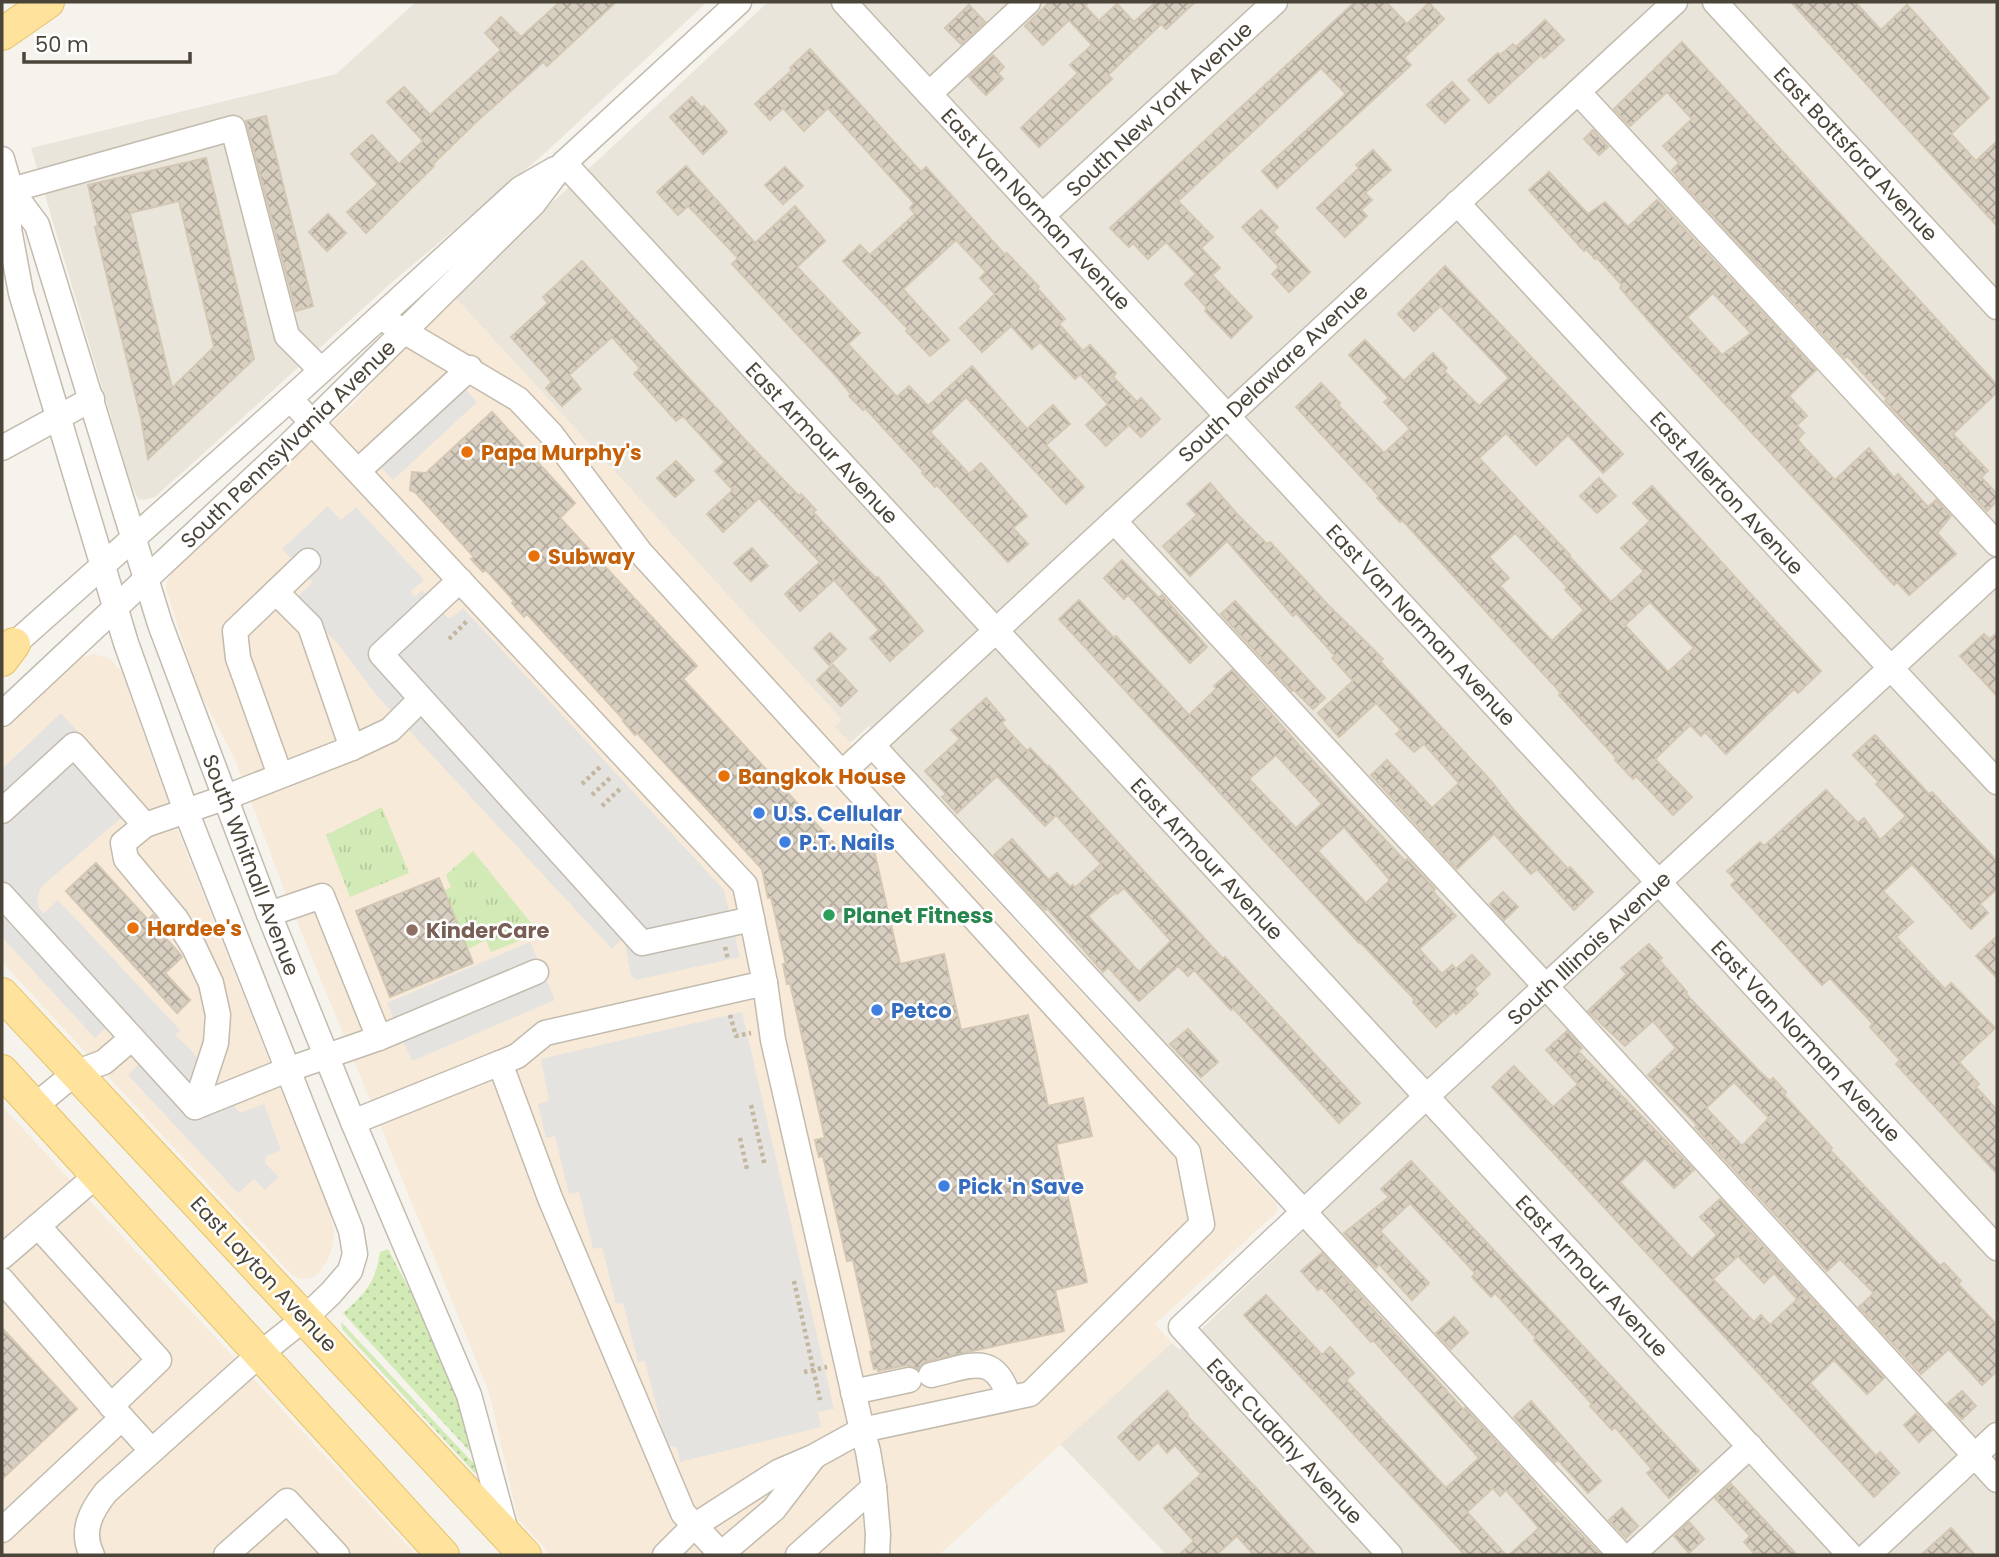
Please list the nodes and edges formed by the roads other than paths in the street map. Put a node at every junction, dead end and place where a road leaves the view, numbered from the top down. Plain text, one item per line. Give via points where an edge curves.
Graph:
1 (48, 2) edge
2 (739, 2) edge
3 (844, 2) edge
4 (1028, 2) edge
5 (1275, 2) edge
6 (1675, 2) edge
7 (1714, 2) edge
8 (2, 34) edge
9 (1577, 92) junction
10 (929, 94) junction
11 (2, 159) edge
12 (564, 163) junction
13 (11, 190) junction
14 (1457, 203) junction
15 (1042, 216) junction
16 (56, 286) junction
17 (11, 296) edge
18 (1997, 307) edge
19 (380, 317) junction
20 (405, 331) junction
21 (470, 368) junction
22 (321, 370) junction
23 (92, 399) junction
24 (290, 399) junction
25 (1227, 416) junction
26 (58, 418) junction
27 (312, 422) junction
28 (2, 448) edge
29 (358, 471) junction
30 (1114, 521) junction
31 (134, 538) junction
32 (1997, 544) edge
33 (308, 561) dead end
34 (102, 566) junction
35 (1997, 570) edge
36 (146, 579) junction
37 (460, 580) junction
38 (276, 592) junction
39 (115, 608) junction
40 (996, 630) junction
41 (6, 653) edge
42 (1891, 668) junction
43 (421, 699) junction
44 (2, 714) edge
45 (872, 745) junction
46 (352, 748) junction
47 (842, 773) junction
48 (280, 775) junction
49 (1997, 782) edge
50 (224, 798) junction
51 (2, 811) edge
52 (186, 811) junction
53 (145, 825) junction
54 (1660, 883) junction
55 (2, 895) edge
56 (269, 914) junction
57 (752, 919) junction
58 (536, 972) dead end
59 (765, 982) junction
60 (1546, 988) junction
61 (2, 994) edge
62 (2, 1009) edge
63 (132, 1038) junction
64 (379, 1038) junction
65 (326, 1055) junction
66 (66, 1063) junction
67 (500, 1063) junction
68 (287, 1070) junction
69 (2, 1071) edge
70 (1427, 1096) junction
71 (34, 1106) junction
72 (195, 1107) junction
73 (353, 1122) junction
74 (97, 1175) junction
75 (1304, 1213) junction
76 (38, 1226) junction
77 (1997, 1248) edge
78 (2, 1257) edge
79 (2, 1280) edge
80 (305, 1318) junction
81 (1181, 1327) joint
82 (260, 1354) junction
83 (853, 1392) junction
84 (1009, 1398) junction
85 (117, 1412) junction
86 (862, 1430) junction
87 (1997, 1435) edge
88 (1750, 1446) junction
89 (151, 1450) junction
90 (1975, 1456) junction
91 (813, 1457) junction
92 (1997, 1480) edge
93 (874, 1486) junction
94 (694, 1526) junction
95 (2, 1530) edge
96 (516, 1545) edge
97 (92, 1555) edge
98 (226, 1555) edge
99 (337, 1555) edge
100 (443, 1555) edge
101 (665, 1555) edge
102 (721, 1555) edge
103 (798, 1555) edge
104 (877, 1555) edge
105 (1390, 1555) edge
106 (1621, 1555) edge
107 (1632, 1555) edge
108 (1850, 1555) edge
109 (1868, 1555) edge

1 - 8 main road
2 - 12 street, South Pennsylvania Avenue
3 - 10 street, East Van Norman Avenue
4 - 10 street
5 - 15 street, South New York Avenue
6 - 9 street, South Delaware Avenue
7 - 18 street, East Bottsford Avenue
9 - 14 street, South Delaware Avenue
9 - 32 street
10 - 15 street, East Van Norman Avenue
11 - 13 street, South Whitnall Avenue
12 - 19 street, South Pennsylvania Avenue via 520,189
12 - 20 street, South Pennsylvania Avenue via 533,204
12 - 40 street, East Armour Avenue
13 - 16 street, South Whitnall Avenue via 37,225
13 - 17 street, South Whitnall Avenue
13 - 22 street via 233,128 287,336
14 - 25 street, South Delaware Avenue
14 - 42 street, East Allerton Avenue
15 - 25 street, East Van Norman Avenue
16 - 17 street
16 - 23 street, South Whitnall Avenue
17 - 26 street, South Whitnall Avenue
19 - 20 street
19 - 22 street, South Pennsylvania Avenue
20 - 21 street
20 - 27 street, South Pennsylvania Avenue
21 - 29 street
21 - 47 street via 519,399 640,552
22 - 24 street, South Pennsylvania Avenue
23 - 26 street
23 - 31 street, South Whitnall Avenue
24 - 27 street
24 - 31 street, South Pennsylvania Avenue
25 - 30 street, South Delaware Avenue
25 - 54 street, East Van Norman Avenue
26 - 28 street
26 - 34 street, South Whitnall Avenue
27 - 29 street
27 - 36 street, South Pennsylvania Avenue
29 - 37 street
30 - 40 street, South Delaware Avenue
30 - 60 street
31 - 34 street, South Pennsylvania Avenue
31 - 36 street, South Whitnall Avenue
33 - 38 street
34 - 39 street, South Whitnall Avenue
34 - 41 street, South Pennsylvania Avenue
35 - 42 street, South Illinois Avenue
36 - 39 street, South Pennsylvania Avenue
36 - 50 street, South Whitnall Avenue
37 - 43 street via 381,653
37 - 57 street via 745,885
38 - 46 street via 310,626
38 - 48 street via 234,631 238,658
39 - 44 street, South Pennsylvania Avenue
39 - 52 street, South Whitnall Avenue
40 - 45 street, South Delaware Avenue
40 - 70 street, East Armour Avenue
42 - 49 street, East Allerton Avenue
42 - 54 street, South Illinois Avenue
43 - 46 street via 390,730
43 - 57 street via 642,943
45 - 47 street, South Delaware Avenue
45 - 75 street
46 - 48 street
47 - 84 street via 1188,1152 1202,1224 1030,1394
48 - 50 street
50 - 52 street
50 - 56 street, South Whitnall Avenue
51 - 53 street via 74,745
52 - 53 street
52 - 68 street, South Whitnall Avenue
53 - 72 street via 123,843 126,859 194,947 211,984 218,1015 216,1043
54 - 60 street, South Illinois Avenue
54 - 77 street, East Van Norman Avenue
55 - 63 street
56 - 64 street via 322,895
56 - 65 street, South Whitnall Avenue
57 - 59 street
58 - 64 street
59 - 67 street via 545,1033 517,1056
59 - 83 street
60 - 70 street, South Illinois Avenue
60 - 90 street
61 - 66 main road, East Layton Avenue
62 - 66 main road
63 - 66 street via 104,1062
63 - 72 street
64 - 65 street
65 - 68 street
65 - 73 street, South Whitnall Avenue
66 - 71 street
66 - 80 main road, East Layton Avenue
67 - 73 street
67 - 94 street via 550,1198 683,1513
68 - 72 street
68 - 80 street, South Whitnall Avenue via 351,1230 355,1254 350,1271
69 - 71 main road
70 - 75 street, South Illinois Avenue
70 - 88 street, East Armour Avenue
71 - 74 main road
73 - 96 street, South Whitnall Avenue via 469,1395
74 - 76 street
74 - 82 main road
75 - 81 street, South Illinois Avenue
75 - 106 street
76 - 78 street
76 - 85 street via 159,1360
79 - 85 street
80 - 82 street, South Whitnall Avenue
80 - 96 main road, East Layton Avenue
81 - 105 street, East Cudahy Avenue
82 - 89 street, South Whitnall Avenue
82 - 100 main road
83 - 84 street via 981,1364 993,1370
83 - 86 street
84 - 86 street
85 - 89 street
85 - 95 street
86 - 91 street
86 - 93 street
87 - 90 street
88 - 107 street
88 - 108 street, East Armour Avenue
89 - 97 street, South Whitnall Avenue via 92,1510 86,1530
90 - 92 street
90 - 109 street
91 - 94 street via 778,1472
91 - 102 street via 774,1508
93 - 103 street
93 - 104 street
94 - 101 street
94 - 102 street
98 - 99 street via 287,1502

